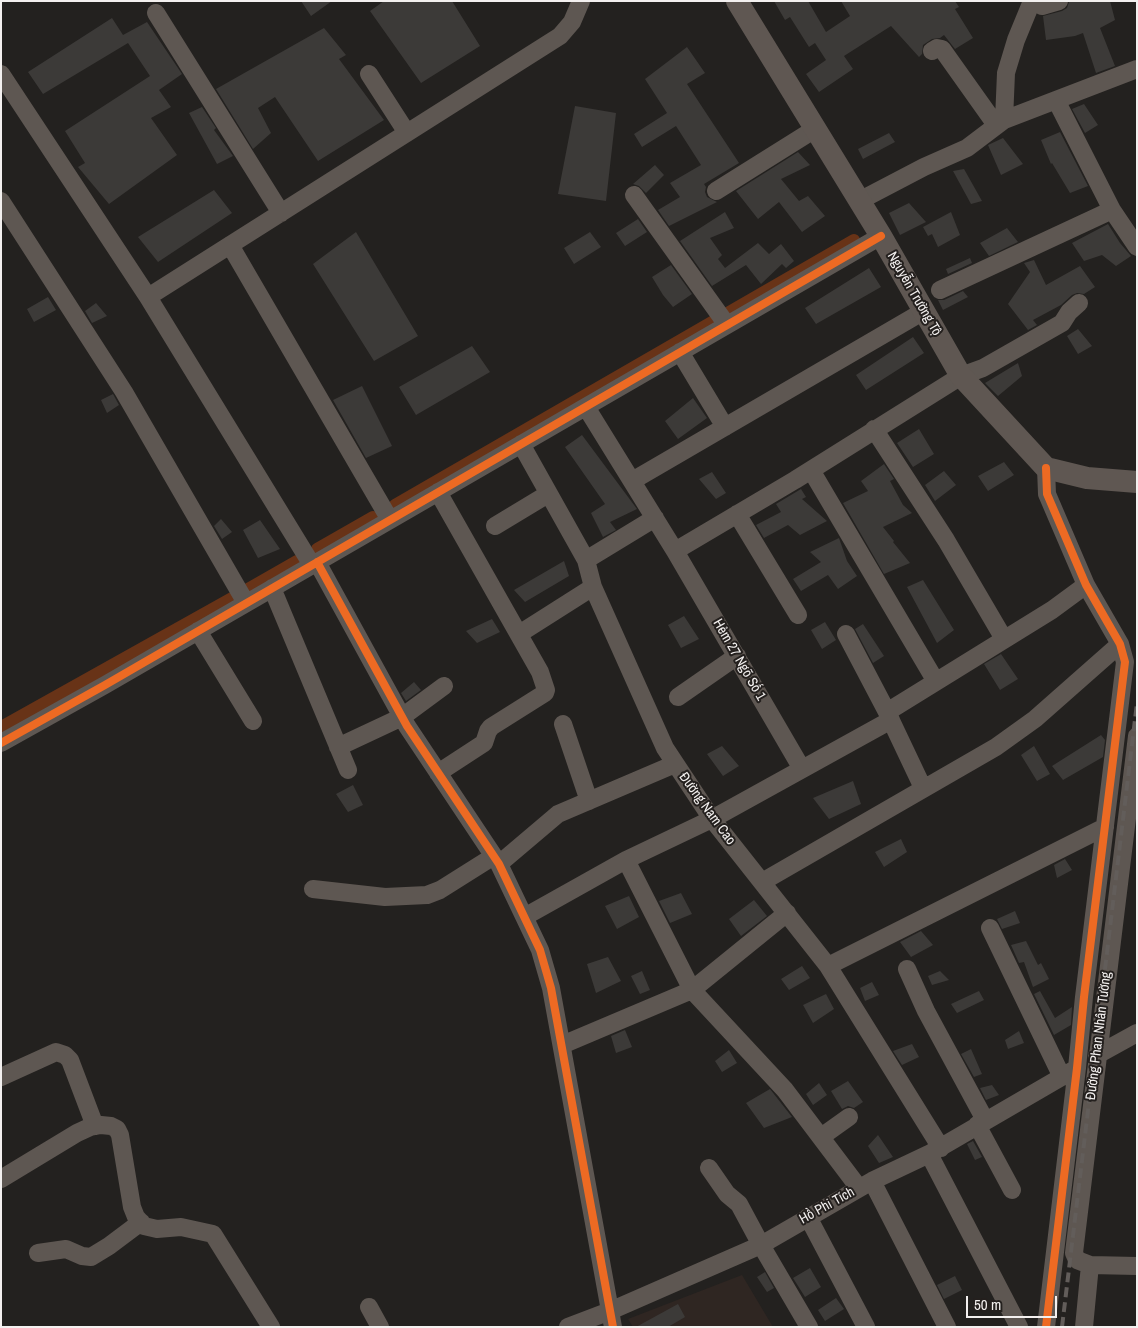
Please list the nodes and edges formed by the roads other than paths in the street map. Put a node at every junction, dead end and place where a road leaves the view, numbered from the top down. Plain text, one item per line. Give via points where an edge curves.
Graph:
1 (581, 1) edge
2 (737, 1) edge
3 (1044, 3) edge
4 (156, 13) dead end
5 (932, 51) dead end
6 (1137, 69) edge
7 (1, 74) edge
8 (369, 74) dead end
9 (1056, 100) junction
10 (1000, 122) junction
11 (815, 129) junction
12 (407, 133) junction
13 (716, 191) dead end
14 (634, 195) dead end
15 (1, 201) edge
16 (859, 201) junction
17 (1112, 210) junction
18 (281, 213) junction
19 (881, 236) junction
20 (230, 245) junction
21 (1137, 248) edge
22 (940, 290) dead end
23 (148, 297) junction
24 (1079, 303) dead end
25 (924, 311) junction
26 (727, 325) junction
27 (680, 352) junction
28 (961, 376) junction
29 (586, 407) junction
30 (725, 427) junction
31 (874, 430) junction
32 (521, 444) junction
33 (1046, 468) junction
34 (810, 470) junction
35 (632, 482) junction
36 (1137, 482) edge
37 (438, 492) junction
38 (548, 494) junction
39 (737, 514) junction
40 (655, 518) junction
41 (390, 520) junction
42 (495, 526) dead end
43 (675, 551) junction
44 (586, 560) junction
45 (314, 564) junction
46 (1086, 585) junction
47 (593, 587) junction
48 (272, 588) junction
49 (246, 603) junction
50 (798, 615) dead end
51 (198, 631) junction
52 (519, 634) junction
53 (846, 634) dead end
54 (1004, 639) junction
55 (1120, 644) junction
56 (737, 656) junction
57 (935, 680) junction
58 (444, 686) dead end
59 (678, 697) dead end
60 (889, 716) junction
61 (402, 717) junction
62 (253, 720) dead end
63 (563, 724) dead end
64 (1137, 736) edge
65 (1, 743) edge
66 (338, 747) junction
67 (675, 764) junction
68 (802, 769) junction
69 (348, 770) dead end
70 (438, 772) junction
71 (923, 788) junction
72 (589, 801) junction
73 (712, 819) junction
74 (1105, 827) junction
75 (497, 860) junction
76 (626, 860) junction
77 (762, 882) junction
78 (313, 889) dead end
79 (787, 914) junction
80 (526, 916) junction
81 (990, 928) dead end
82 (828, 966) junction
83 (907, 968) dead end
84 (692, 990) junction
85 (1137, 1032) edge
86 (562, 1045) junction
87 (1097, 1055) junction
88 (1069, 1072) junction
89 (1, 1077) edge
90 (849, 1117) dead end
91 (981, 1123) junction
92 (95, 1126) junction
93 (820, 1137) junction
94 (935, 1151) junction
95 (709, 1168) dead end
96 (1, 1179) edge
97 (865, 1185) junction
98 (1012, 1190) dead end
99 (808, 1217) junction
100 (141, 1222) junction
101 (761, 1245) junction
102 (38, 1253) dead end
103 (1090, 1265) junction
104 (1137, 1266) edge
105 (370, 1307) dead end
106 (611, 1319) edge
107 (271, 1327) edge
108 (380, 1327) edge
109 (568, 1327) edge
110 (809, 1327) edge
111 (866, 1327) edge
112 (947, 1327) edge
113 (1019, 1327) edge
114 (1046, 1327) edge
115 (1084, 1327) edge

1 - 12 street via 572,22 560,36
2 - 11 main road, Nguyễn Trường Tộ
3 - 10 street via 1016,40 1006,73
4 - 18 street
5 - 10 street via 942,49
6 - 9 street
7 - 23 street
8 - 12 street
9 - 10 street
9 - 17 street
10 - 16 street via 967,148
11 - 13 street
11 - 16 main road, Nguyễn Trường Tộ
12 - 18 street
14 - 26 street
15 - 49 street via 124,392
16 - 19 main road, Nguyễn Trường Tộ
17 - 21 street
17 - 22 street
18 - 20 street
19 - 25 main road, Nguyễn Trường Tộ
19 - 26 street
20 - 23 street
20 - 41 street
23 - 45 street
24 - 28 street via 1062,323 983,368
25 - 28 main road, Nguyễn Trường Tộ
25 - 30 street
26 - 27 street
27 - 29 street
27 - 30 street
28 - 31 street
28 - 33 main road, Nguyễn Trường Tộ
29 - 32 street
29 - 35 street, Hẻm 27 Ngõ Số 1
30 - 35 street
31 - 34 street
31 - 54 street via 946,540
32 - 37 street
32 - 38 street, Đường Nam Cao
33 - 36 main road via 1087,478
33 - 46 street via 1047,494
34 - 39 street
34 - 57 street
35 - 40 street, Hẻm 27 Ngõ Số 1
37 - 41 street
37 - 52 street
38 - 42 street
38 - 44 street, Đường Nam Cao
39 - 43 street
39 - 50 street
40 - 43 street, Hẻm 27 Ngõ Số 1
40 - 44 street
41 - 45 street
43 - 56 street, Hẻm 27 Ngõ Số 1
44 - 47 street, Đường Nam Cao
45 - 48 street
45 - 61 street
46 - 54 street
46 - 55 street
47 - 52 street
47 - 67 street, Đường Nam Cao
48 - 49 street
48 - 66 street
49 - 51 street
51 - 62 street
51 - 65 street
52 - 70 street via 540,672 546,686 545,693 492,727 484,743
53 - 60 street
54 - 57 street
55 - 71 street via 1020,730
55 - 74 street via 1125,671
56 - 59 street
56 - 68 street, Hẻm 27 Ngõ Số 1
57 - 60 street
58 - 61 street
60 - 68 street
60 - 71 street
61 - 66 street
61 - 70 street
63 - 72 street
64 - 87 street, Đường Phan Nhân Tường
66 - 69 street
67 - 72 street
67 - 73 street, Đường Nam Cao
68 - 73 street
70 - 75 street
71 - 77 street
72 - 75 street via 558,814
73 - 76 street
73 - 77 street, Đường Nam Cao
74 - 82 street
74 - 88 street via 1084,997
75 - 78 street via 427,895 385,897
75 - 80 street
76 - 80 street
76 - 84 street
77 - 79 street, Đường Nam Cao
79 - 82 street, Đường Nam Cao
79 - 84 street
80 - 86 street via 549,979
81 - 88 street
82 - 94 street, Đường Nam Cao
83 - 91 street
84 - 86 street
84 - 93 street via 785,1090
85 - 87 street
86 - 106 street
87 - 103 street, Đường Phan Nhân Tường via 1074,1253 1077,1260
88 - 91 street, Hồ Phi Tích
88 - 114 street
89 - 92 street via 56,1052 65,1055 70,1060
90 - 93 street
91 - 94 street, Hồ Phi Tích
91 - 98 street
92 - 96 street via 77,1133
92 - 100 street via 111,1126 120,1135 132,1207
93 - 97 street
94 - 97 street, Hồ Phi Tích
94 - 113 street, Đường Nam Cao
95 - 101 street via 727,1194 739,1204
97 - 99 street, Hồ Phi Tích
97 - 112 street
99 - 101 street, Hồ Phi Tích
99 - 111 street
100 - 102 street via 91,1257 66,1249
100 - 107 street via 157,1229 180,1227 213,1234
101 - 106 street, Hồ Phi Tích
101 - 110 street
103 - 104 street
103 - 115 street
105 - 108 street
106 - 109 street, Hồ Phi Tích

